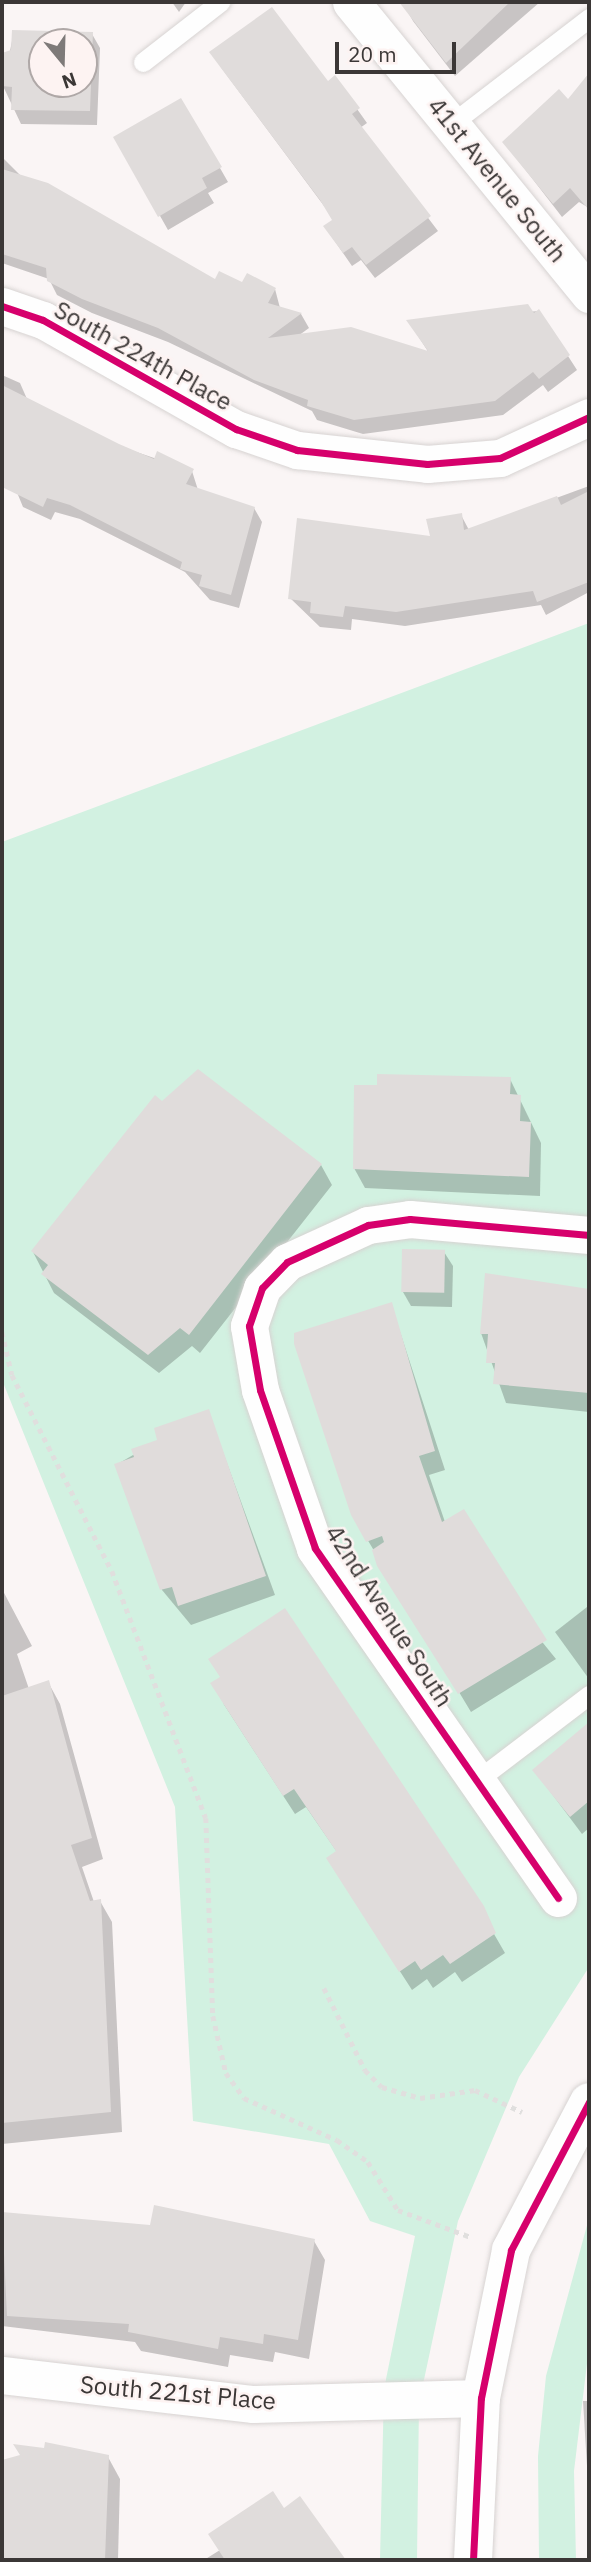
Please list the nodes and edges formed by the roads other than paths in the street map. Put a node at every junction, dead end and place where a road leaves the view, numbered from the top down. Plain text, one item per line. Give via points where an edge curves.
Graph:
1 (220, 2) edge
2 (351, 2) edge
3 (589, 18) edge
4 (143, 62) dead end
5 (451, 124) junction
6 (589, 294) edge
7 (2, 306) edge
8 (589, 417) edge
9 (589, 1235) edge
10 (589, 1695) edge
11 (475, 1782) junction
12 (558, 1898) dead end
13 (589, 2102) edge
14 (2, 2375) edge
15 (481, 2398) junction
16 (473, 2560) edge

1 - 4 lane
2 - 5 street, 41st Avenue South
3 - 5 lane
5 - 6 street, 41st Avenue South
7 - 8 street, South 224th Place via 43,320 236,429 298,450 427,464 500,458
9 - 11 street, 42nd Avenue South via 410,1219 368,1225 287,1262 262,1288 249,1326 260,1390 315,1548
10 - 11 lane
11 - 12 street, 42nd Avenue South
13 - 15 street via 511,2250
14 - 15 street, South 221st Place via 253,2404
15 - 16 street

